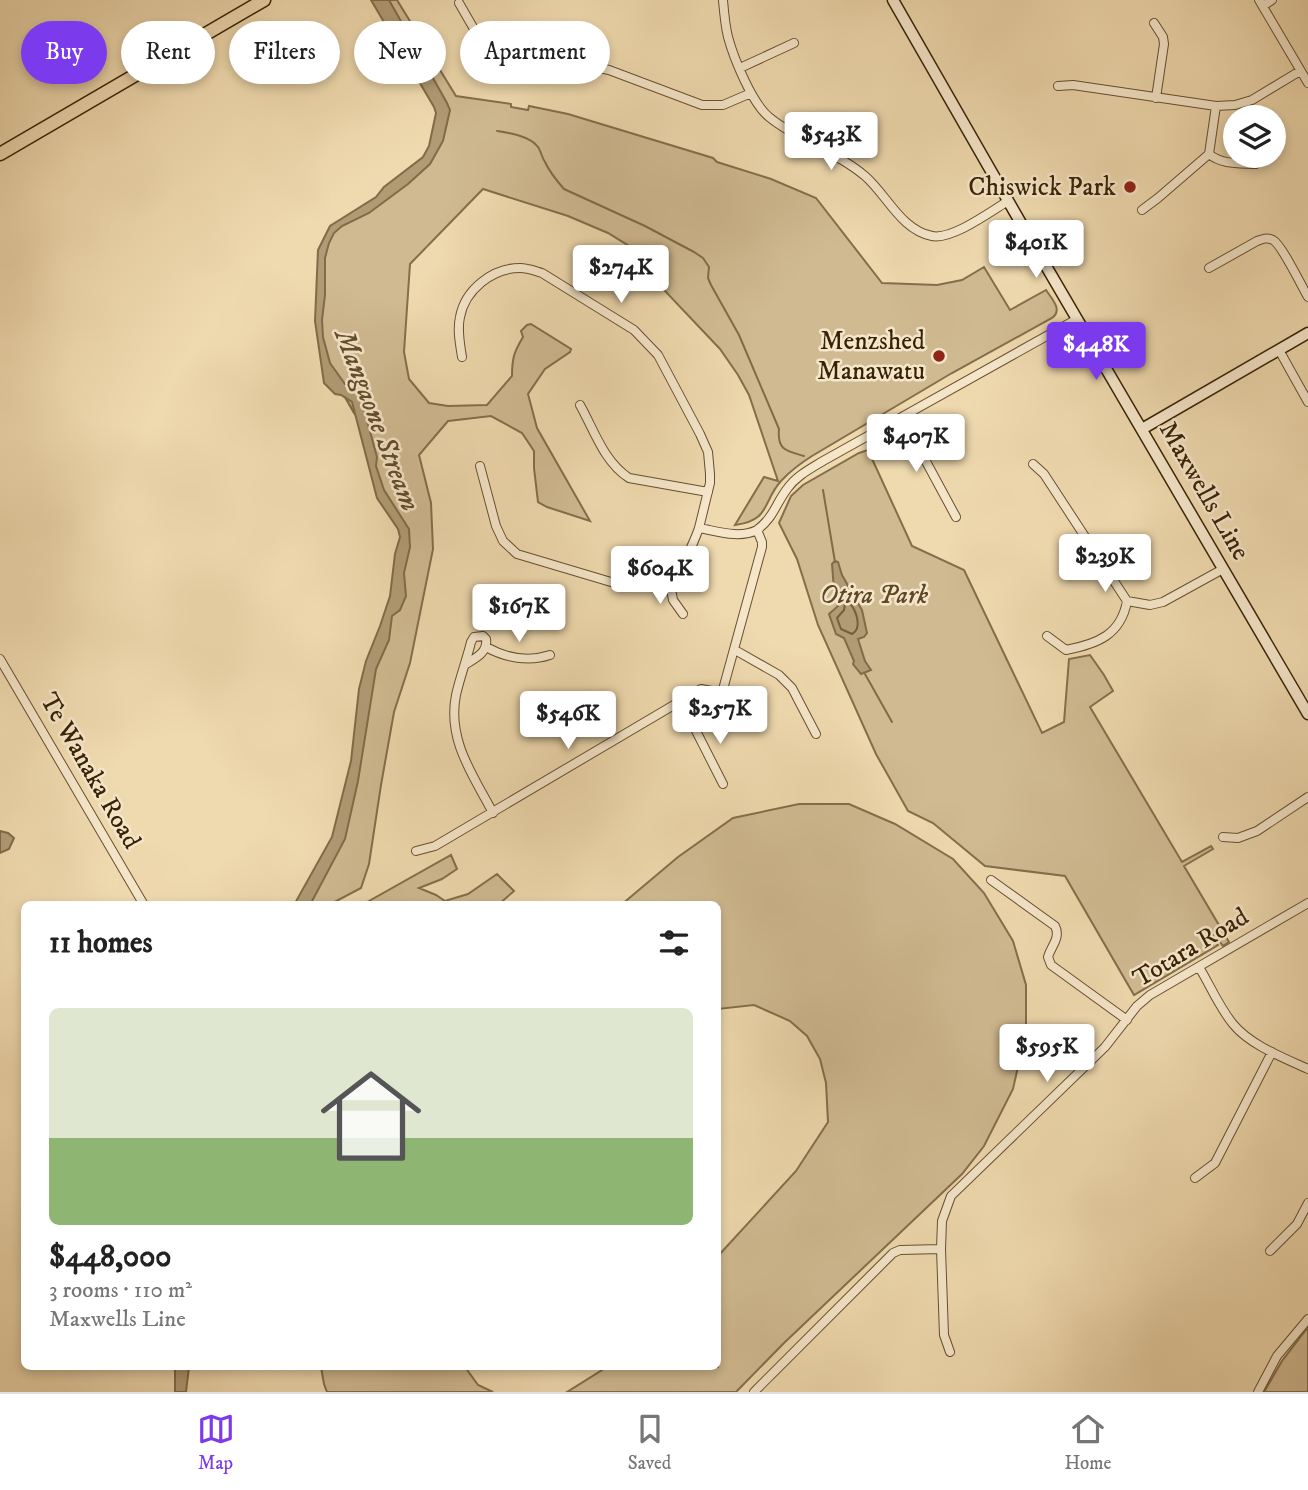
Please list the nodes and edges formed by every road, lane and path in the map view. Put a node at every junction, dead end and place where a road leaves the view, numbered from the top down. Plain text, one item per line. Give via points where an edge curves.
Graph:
1 (264, 0) edge
2 (723, 0) edge
3 (892, 0) edge
4 (1272, 0) edge
5 (459, 3) dead end
6 (1261, 3) edge
7 (1154, 23) dead end
8 (793, 43) dead end
9 (740, 68) junction
10 (1300, 71) junction
11 (1308, 83) edge
12 (1058, 86) dead end
13 (751, 93) junction
14 (1156, 98) junction
15 (1216, 106) junction
16 (0, 154) edge
17 (1209, 154) junction
18 (1223, 161) edge
19 (1008, 201) junction
20 (1142, 210) dead end
21 (1209, 268) dead end
22 (1308, 298) edge
23 (1077, 319) junction
24 (1308, 333) edge
25 (1279, 350) junction
26 (462, 356) dead end
27 (1308, 402) edge
28 (580, 405) dead end
29 (902, 417) junction
30 (1142, 429) junction
31 (1032, 464) dead end
32 (480, 466) dead end
33 (708, 492) junction
34 (956, 517) dead end
35 (699, 528) junction
36 (757, 530) junction
37 (1223, 569) junction
38 (666, 580) junction
39 (1127, 601) junction
40 (683, 614) dead end
41 (1046, 636) dead end
42 (486, 647) junction
43 (735, 650) junction
44 (550, 654) dead end
45 (0, 659) edge
46 (466, 664) junction
47 (722, 693) junction
48 (1308, 715) edge
49 (816, 734) dead end
50 (723, 784) dead end
51 (1308, 797) edge
52 (493, 813) junction
53 (1223, 836) dead end
54 (416, 851) dead end
55 (992, 880) dead end
56 (142, 901) edge
57 (1308, 903) edge
58 (1199, 967) junction
59 (1127, 1020) junction
60 (1272, 1052) junction
61 (1308, 1069) edge
62 (1195, 1178) dead end
63 (1308, 1203) edge
64 (941, 1249) junction
65 (1270, 1251) dead end
66 (1308, 1319) edge
67 (950, 1352) dead end
68 (754, 1392) edge
69 (1258, 1392) edge

1 - 16 main road
2 - 9 street via 728,36
3 - 19 main road, Maxwells Line
4 - 6 street
5 - 13 street via 478,36 506,54 609,70 702,106 723,105
6 - 10 street
7 - 14 street via 1164,44
8 - 9 street
9 - 13 street
10 - 11 street
10 - 15 street via 1252,100
12 - 14 street
13 - 19 street via 768,116 867,177 917,231 950,235
14 - 15 street
15 - 17 street
17 - 18 street
17 - 20 street
19 - 23 main road, Maxwells Line
21 - 22 street via 1263,238 1269,239 1278,245
23 - 29 street
23 - 30 main road, Maxwells Line
24 - 25 main road
25 - 27 street
25 - 30 main road
26 - 33 street via 459,320 466,300 480,282 519,268 554,279 634,330 657,355 705,444 710,462
28 - 33 street via 609,460 629,478
29 - 34 street
29 - 36 street via 799,477
30 - 37 main road, Maxwells Line
31 - 39 street via 1044,474
32 - 38 street via 496,526 517,554 621,585 648,586
33 - 35 street
35 - 36 street via 734,534
35 - 38 street via 682,567
36 - 43 street via 762,547
37 - 39 street via 1163,602
37 - 48 main road, Maxwells Line
38 - 40 street
39 - 41 street via 1116,628 1088,646 1066,650
42 - 44 street via 515,658
42 - 46 street
42 - 46 street via 483,636 474,637
43 - 47 street
43 - 49 street via 792,688
45 - 56 street, Te Wanaka Road
46 - 52 street via 456,694 457,737
47 - 50 street via 704,714 691,721
47 - 52 street via 701,689
51 - 53 street via 1257,831 1238,838
52 - 54 street via 435,846
55 - 59 street via 1055,926 1057,936 1048,957 1051,965
57 - 58 street, Totara Road
58 - 59 street, Totara Road via 1150,995
58 - 60 street via 1232,1023
59 - 64 street, Totara Road via 1105,1047 951,1196 942,1221
60 - 61 street
60 - 62 street via 1215,1163
63 - 65 street via 1297,1224
64 - 67 street, Totara Road via 944,1335
64 - 68 street via 893,1253
66 - 69 street via 1277,1356

